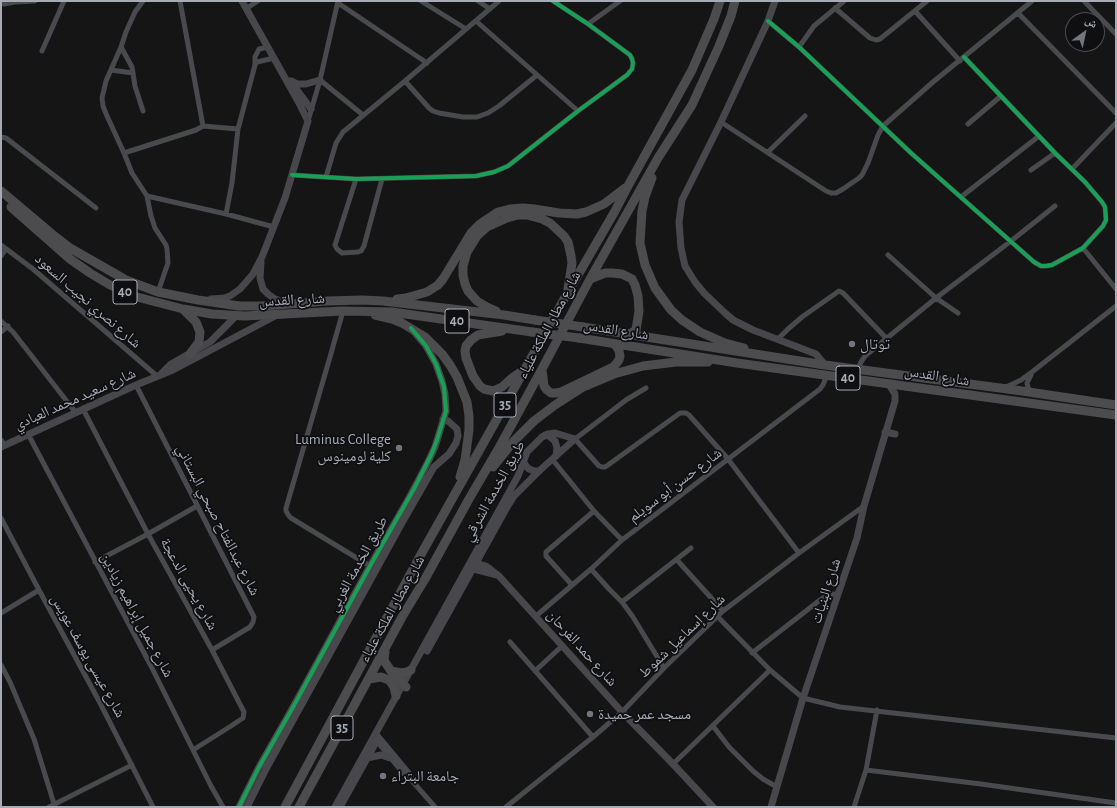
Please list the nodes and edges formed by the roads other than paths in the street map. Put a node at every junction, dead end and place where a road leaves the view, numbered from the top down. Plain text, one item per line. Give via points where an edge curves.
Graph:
1 (35, 1) edge
2 (64, 1) edge
3 (143, 1) edge
4 (180, 1) edge
5 (242, 1) edge
6 (258, 1) edge
7 (421, 1) edge
8 (478, 1) edge
9 (499, 1) edge
10 (553, 1) edge
11 (620, 1) edge
12 (720, 1) edge
13 (735, 1) edge
14 (775, 1) edge
15 (844, 1) edge
16 (927, 1) edge
17 (1032, 1) edge
18 (1084, 1) edge
19 (338, 2) edge
20 (4, 4) edge
21 (247, 8) junction
22 (490, 8) junction
23 (835, 8) junction
24 (915, 11) junction
25 (1018, 13) junction
26 (476, 21) junction
27 (768, 21) junction
28 (588, 24) junction
29 (466, 29) junction
30 (1116, 34) edge
31 (268, 46) junction
32 (799, 46) junction
33 (121, 47) junction
34 (42, 51) dead end
35 (274, 58) junction
36 (962, 59) junction
37 (427, 63) junction
38 (255, 65) junction
39 (111, 70) junction
40 (133, 73) junction
41 (283, 73) junction
42 (537, 75) junction
43 (290, 80) junction
44 (320, 80) junction
45 (405, 81) junction
46 (1001, 96) junction
47 (311, 109) junction
48 (143, 111) dead end
49 (578, 111) junction
50 (1116, 113) edge
51 (363, 114) junction
52 (805, 116) dead end
53 (308, 121) junction
54 (721, 122) junction
55 (1116, 123) edge
56 (968, 124) dead end
57 (203, 126) junction
58 (883, 126) junction
59 (238, 129) junction
60 (1039, 136) junction
61 (1, 137) edge
62 (768, 152) junction
63 (124, 153) junction
64 (1055, 153) junction
65 (658, 158) junction
66 (1072, 169) junction
67 (1031, 170) dead end
68 (292, 175) junction
69 (326, 177) junction
70 (356, 179) junction
71 (382, 179) junction
72 (1, 183) edge
73 (628, 186) junction
74 (1, 191) edge
75 (147, 196) junction
76 (961, 197) junction
77 (1, 198) edge
78 (1055, 206) dead end
79 (96, 208) dead end
80 (226, 214) junction
81 (274, 227) junction
82 (1011, 241) junction
83 (1, 246) edge
84 (70, 248) junction
85 (1083, 248) junction
86 (6, 249) junction
87 (888, 255) dead end
88 (1, 256) edge
89 (262, 257) junction
90 (115, 273) junction
91 (590, 279) junction
92 (110, 285) junction
93 (1116, 289) edge
94 (158, 292) junction
95 (567, 294) junction
96 (936, 298) junction
97 (198, 300) junction
98 (383, 301) junction
99 (295, 304) junction
100 (239, 306) junction
101 (1116, 306) edge
102 (183, 310) junction
103 (343, 311) junction
104 (359, 311) junction
105 (958, 313) dead end
106 (278, 315) junction
107 (504, 315) junction
108 (236, 316) junction
109 (1, 320) edge
110 (8, 326) junction
111 (411, 328) junction
112 (505, 328) junction
113 (1, 332) edge
114 (628, 334) junction
115 (778, 339) junction
116 (887, 339) junction
117 (614, 344) junction
118 (190, 354) junction
119 (772, 357) junction
120 (726, 360) junction
121 (525, 369) junction
122 (542, 369) junction
123 (858, 369) junction
124 (826, 370) junction
125 (1032, 372) junction
126 (159, 376) junction
127 (888, 383) junction
128 (136, 385) junction
129 (646, 388) dead end
130 (1002, 388) junction
131 (1033, 393) junction
132 (1116, 405) edge
133 (79, 411) junction
134 (1116, 415) edge
135 (443, 419) junction
136 (885, 432) junction
137 (28, 434) junction
138 (894, 434) dead end
139 (545, 435) junction
140 (575, 439) junction
141 (2, 444) edge
142 (554, 458) junction
143 (728, 459) junction
144 (524, 461) junction
145 (539, 471) junction
146 (456, 490) junction
147 (469, 499) junction
148 (410, 502) junction
149 (197, 506) junction
150 (864, 506) junction
151 (594, 511) junction
152 (1, 518) edge
153 (148, 534) junction
154 (622, 540) junction
155 (691, 548) dead end
156 (799, 553) junction
157 (677, 560) junction
158 (95, 562) junction
159 (370, 566) junction
160 (472, 567) junction
161 (591, 569) junction
162 (572, 585) junction
163 (39, 590) junction
164 (838, 594) junction
165 (622, 602) junction
166 (723, 611) junction
167 (1, 613) edge
168 (536, 616) junction
169 (717, 616) junction
170 (510, 642) dead end
171 (562, 646) junction
172 (386, 649) junction
173 (212, 650) junction
174 (752, 653) junction
175 (1, 665) edge
176 (664, 668) junction
177 (411, 670) junction
178 (770, 670) junction
179 (391, 671) junction
180 (536, 671) junction
181 (369, 680) junction
182 (405, 686) junction
183 (396, 696) junction
184 (803, 698) junction
185 (877, 710) junction
186 (622, 712) junction
187 (713, 726) junction
188 (376, 737) junction
189 (593, 737) junction
190 (1116, 738) edge
191 (193, 750) junction
192 (368, 758) junction
193 (390, 758) junction
194 (673, 764) junction
195 (132, 765) junction
196 (866, 770) junction
197 (413, 782) junction
198 (777, 787) junction
199 (1116, 803) edge
200 (53, 806) edge
201 (153, 807) edge
202 (223, 807) edge
203 (239, 807) edge
204 (247, 807) edge
205 (285, 807) edge
206 (299, 807) edge
207 (334, 807) edge
208 (340, 807) edge
209 (435, 807) edge
210 (506, 807) edge
211 (713, 807) edge
212 (771, 807) edge
213 (854, 807) edge

1 - 20 street
2 - 34 street
3 - 33 street
4 - 57 street
5 - 21 street
6 - 21 street
7 - 29 street
8 - 22 street
9 - 22 street
10 - 28 street
11 - 28 street
12 - 73 highway, شارع مطار الملكة علياء / 35 via 692,70
13 - 65 highway, شارع مطار الملكة علياء / 35 via 719,46 692,104
14 - 27 street
15 - 23 street
16 - 24 street
17 - 25 street
18 - 30 street
19 - 37 street
19 - 44 street
21 - 31 street
22 - 26 street
23 - 24 street via 870,38 876,40
23 - 32 street via 814,26
24 - 36 street
25 - 36 street
25 - 50 street
26 - 29 street
26 - 42 street
27 - 32 street
27 - 54 street
28 - 49 street via 630,55 633,63 627,75
29 - 37 street
31 - 35 street
31 - 38 street via 259,49
32 - 58 street
33 - 39 street
33 - 40 street
35 - 38 street via 257,62
35 - 41 street
36 - 46 street
36 - 58 street
37 - 45 street
38 - 59 street
39 - 40 street
39 - 63 street via 103,91 103,106
40 - 48 street
41 - 43 street
41 - 53 street
42 - 45 street via 488,114 463,117 433,111
42 - 49 street
43 - 44 street via 297,84 306,84
43 - 47 street
44 - 47 street
44 - 51 street
45 - 51 street
46 - 56 street
46 - 60 street
47 - 53 street
49 - 71 street via 508,166 498,170 476,176
51 - 69 street via 339,137
52 - 62 street
53 - 68 street
54 - 62 street
54 - 115 street via 682,200 679,222 685,266 716,306 734,320
55 - 66 street
57 - 59 street
57 - 63 street
58 - 62 street via 862,175 836,193 826,191
58 - 76 street
59 - 80 street
60 - 64 street
60 - 76 street
61 - 79 street via 6,138
63 - 75 street via 132,173
64 - 66 street
64 - 67 street
65 - 91 highway, شارع مطار الملكة علياء / 35
65 - 119 highway via 642,211 640,243 645,265 655,288 682,320 700,332 725,343
66 - 85 street via 1102,202 1106,213 1104,226
68 - 69 street
68 - 81 street
69 - 70 street
70 - 71 street
70 - 71 street via 335,245 342,253 358,252 364,246
72 - 84 highway via 65,238
73 - 95 highway, شارع مطار الملكة علياء / 35
73 - 98 highway via 604,204 586,212 567,214 523,208 498,212 471,233 438,285 422,294
74 - 84 highway, شارع القدس / 40
75 - 80 street
75 - 94 street via 155,228 166,245 168,256
76 - 82 street
77 - 92 highway, شارع القدس / 40 via 70,259
78 - 82 street
80 - 81 street
81 - 89 street
82 - 85 street via 1041,266 1052,265
82 - 96 street
83 - 86 street, شارع نصري نجيب السعود
84 - 90 highway, شارع القدس / 40
85 - 93 street
86 - 88 street
86 - 126 street, شارع نصري نجيب السعود
87 - 96 street
89 - 97 street via 248,281 237,292 224,298
89 - 99 street via 260,278 263,289 275,299
90 - 92 highway via 109,277
90 - 94 highway, شارع القدس / 40
91 - 114 highway via 605,273 622,274 632,279 638,296 639,311 636,330
91 - 122 highway, شارع مطار الملكة علياء / 35
92 - 102 highway, شارع القدس / 40 via 137,297
94 - 97 highway, شارع القدس / 40
95 - 107 highway via 572,256 564,236 550,223 538,217 518,215 507,218 487,227 477,236 467,252 463,266 465,284 472,296 487,308
95 - 121 highway, شارع مطار الملكة علياء / 35
96 - 105 street
96 - 116 street
97 - 100 highway, شارع القدس / 40
98 - 99 highway, شارع القدس / 40 via 348,300
98 - 107 highway, شارع القدس / 40
99 - 100 highway, شارع القدس / 40
100 - 108 highway
101 - 125 street
102 - 108 highway, شارع القدس / 40
102 - 118 highway via 196,322 200,332 198,342
103 - 104 highway, شارع القدس / 40
103 - 106 highway, شارع القدس / 40
103 - 159 street via 286,510 291,518
104 - 111 highway via 392,319
104 - 112 highway, شارع القدس / 40 via 392,312
106 - 108 highway, شارع القدس / 40
106 - 126 street, شارع سعيد محمد العبادي
107 - 114 highway, شارع القدس / 40, bridge
108 - 118 street, شارع سعيد محمد العبادي via 210,342
109 - 110 street, شارع يحيى الدعجة
110 - 113 street
110 - 133 street, شارع يحيى الدعجة
111 - 135 street, طريق الخدمة الغربي via 426,346 440,374 446,402
111 - 146 highway via 425,337 442,354 457,377 467,402 469,436
112 - 117 highway, شارع القدس / 40, bridge
112 - 121 highway via 501,332 478,335 466,346 466,358 473,376 484,389 493,391
114 - 119 highway, شارع القدس / 40
115 - 116 street via 839,291
115 - 124 street via 816,354
116 - 123 street via 865,356
117 - 120 highway, شارع القدس / 40
117 - 122 highway via 620,356 613,367 561,392 551,393 547,390
118 - 126 street, شارع سعيد محمد العبادي via 171,364
119 - 124 highway, شارع القدس / 40
120 - 124 highway, شارع القدس / 40
120 - 147 highway via 643,366 614,374 583,387 534,421 513,442
121 - 146 highway, شارع مطار الملكة علياء / 35
122 - 147 highway, شارع مطار الملكة علياء / 35
123 - 124 highway, شارع القدس / 40
123 - 130 highway, شارع القدس / 40
124 - 127 highway, شارع القدس / 40
124 - 143 street, شارع حسن أبو سويلم via 820,389
125 - 130 street
125 - 131 street via 1027,383
126 - 128 street, شارع سعيد محمد العبادي
127 - 134 highway, شارع القدس / 40
127 - 136 street, شارع البنيات via 895,397
128 - 133 street, شارع سعيد محمد العبادي
128 - 149 street, شارع عبدالفتاح صبحي البستاني
129 - 140 street
130 - 131 highway, شارع القدس / 40
131 - 132 highway, شارع القدس / 40
133 - 137 street, شارع سعيد محمد العبادي
133 - 153 street, شارع يحيى الدعجة
135 - 148 street, طريق الخدمة الغربي via 440,433
135 - 148 street, طريق الخدمة الغربي via 457,429 457,440 449,454 434,467
136 - 138 street
136 - 150 street, شارع البنيات
137 - 141 street, شارع سعيد محمد العبادي
137 - 158 street, شارع جميل إبراهيم زيادين
139 - 140 street, طريق الخدمة الشرقي via 555,433
139 - 142 street via 557,444
139 - 144 street, طريق الخدمة الشرقي via 530,449
140 - 142 street, طريق الخدمة الشرقي
140 - 143 street via 599,466 605,467 683,412 689,415
142 - 145 street, طريق الخدمة الشرقي
142 - 151 street
143 - 154 street, شارع حسن أبو سويلم
143 - 156 street
144 - 145 street via 529,469
144 - 160 street, طريق الخدمة الشرقي
145 - 160 street, طريق الخدمة الشرقي via 510,503
146 - 205 highway, شارع مطار الملكة علياء / 35
147 - 172 highway, شارع مطار الملكة علياء / 35
148 - 159 street, طريق الخدمة الغربي
148 - 204 street, طريق الخدمة الغربي
149 - 153 street
149 - 173 street, شارع عبدالفتاح صبحي البستاني via 254,617 250,627
150 - 156 street, شارع إسماعيل شموط
150 - 164 street, شارع البنيات via 857,538
151 - 154 street
151 - 162 street via 546,552 546,556
152 - 163 street, شارع عيسى يوسف عويس
153 - 158 street
153 - 173 street, شارع يحيى الدعجة
154 - 161 street, شارع حسن أبو سويلم
155 - 157 street
156 - 166 street, شارع إسماعيل شموط
157 - 165 street
157 - 166 street
158 - 191 street, شارع جميل إبراهيم زيادين
159 - 203 street, طريق الخدمة الغربي
160 - 168 street, شارع حمد الفرحان via 499,576
160 - 177 street, طريق الخدمة الشرقي
160 - 182 street, طريق الخدمة الشرقي
161 - 162 street, شارع حسن أبو سويلم
161 - 165 street
162 - 168 street, شارع حسن أبو سويلم
163 - 167 street
163 - 195 street, شارع عيسى يوسف عويس
164 - 174 street via 830,594 820,600
164 - 184 street, شارع البنيات
165 - 176 street
166 - 169 street, شارع إسماعيل شموط
168 - 171 street, شارع حمد الفرحان
169 - 174 street
169 - 176 street, شارع إسماعيل شموط
170 - 180 street
171 - 180 street
171 - 186 street, شارع حمد الفرحان
172 - 179 highway via 384,659
172 - 181 highway, شارع مطار الملكة علياء / 35
173 - 191 street, شارع يحيى الدعجة via 244,715
174 - 178 street
175 - 200 street via 34,739
176 - 186 street, شارع إسماعيل شموط
177 - 179 highway via 401,674
177 - 182 street, طريق الخدمة الشرقي
178 - 184 street
178 - 187 street
179 - 182 highway
180 - 189 street
181 - 183 highway via 381,677 389,680
181 - 206 highway, شارع مطار الملكة علياء / 35
182 - 183 street, طريق الخدمة الشرقي
182 - 188 street, طريق الخدمة الشرقي
183 - 188 street, طريق الخدمة الشرقي
184 - 185 street via 840,707
184 - 198 street, شارع البنيات
185 - 190 street
185 - 196 street
186 - 189 street, شارع إسماعيل شموط
186 - 194 street, شارع حمد الفرحان
187 - 194 street
187 - 198 street via 753,771
188 - 192 street, طريق الخدمة الشرقي
188 - 193 street
188 - 197 street via 411,775
188 - 207 street, طريق الخدمة الشرقي
189 - 210 street, شارع إسماعيل شموط
191 - 202 street, شارع جميل إبراهيم زيادين
192 - 193 street
192 - 208 street, طريق الخدمة الشرقي
193 - 197 street
194 - 211 street, شارع حمد الفرحان
195 - 200 street
195 - 201 street, شارع عيسى يوسف عويس
196 - 199 street
196 - 213 street
197 - 209 street
198 - 212 street, شارع البنيات

